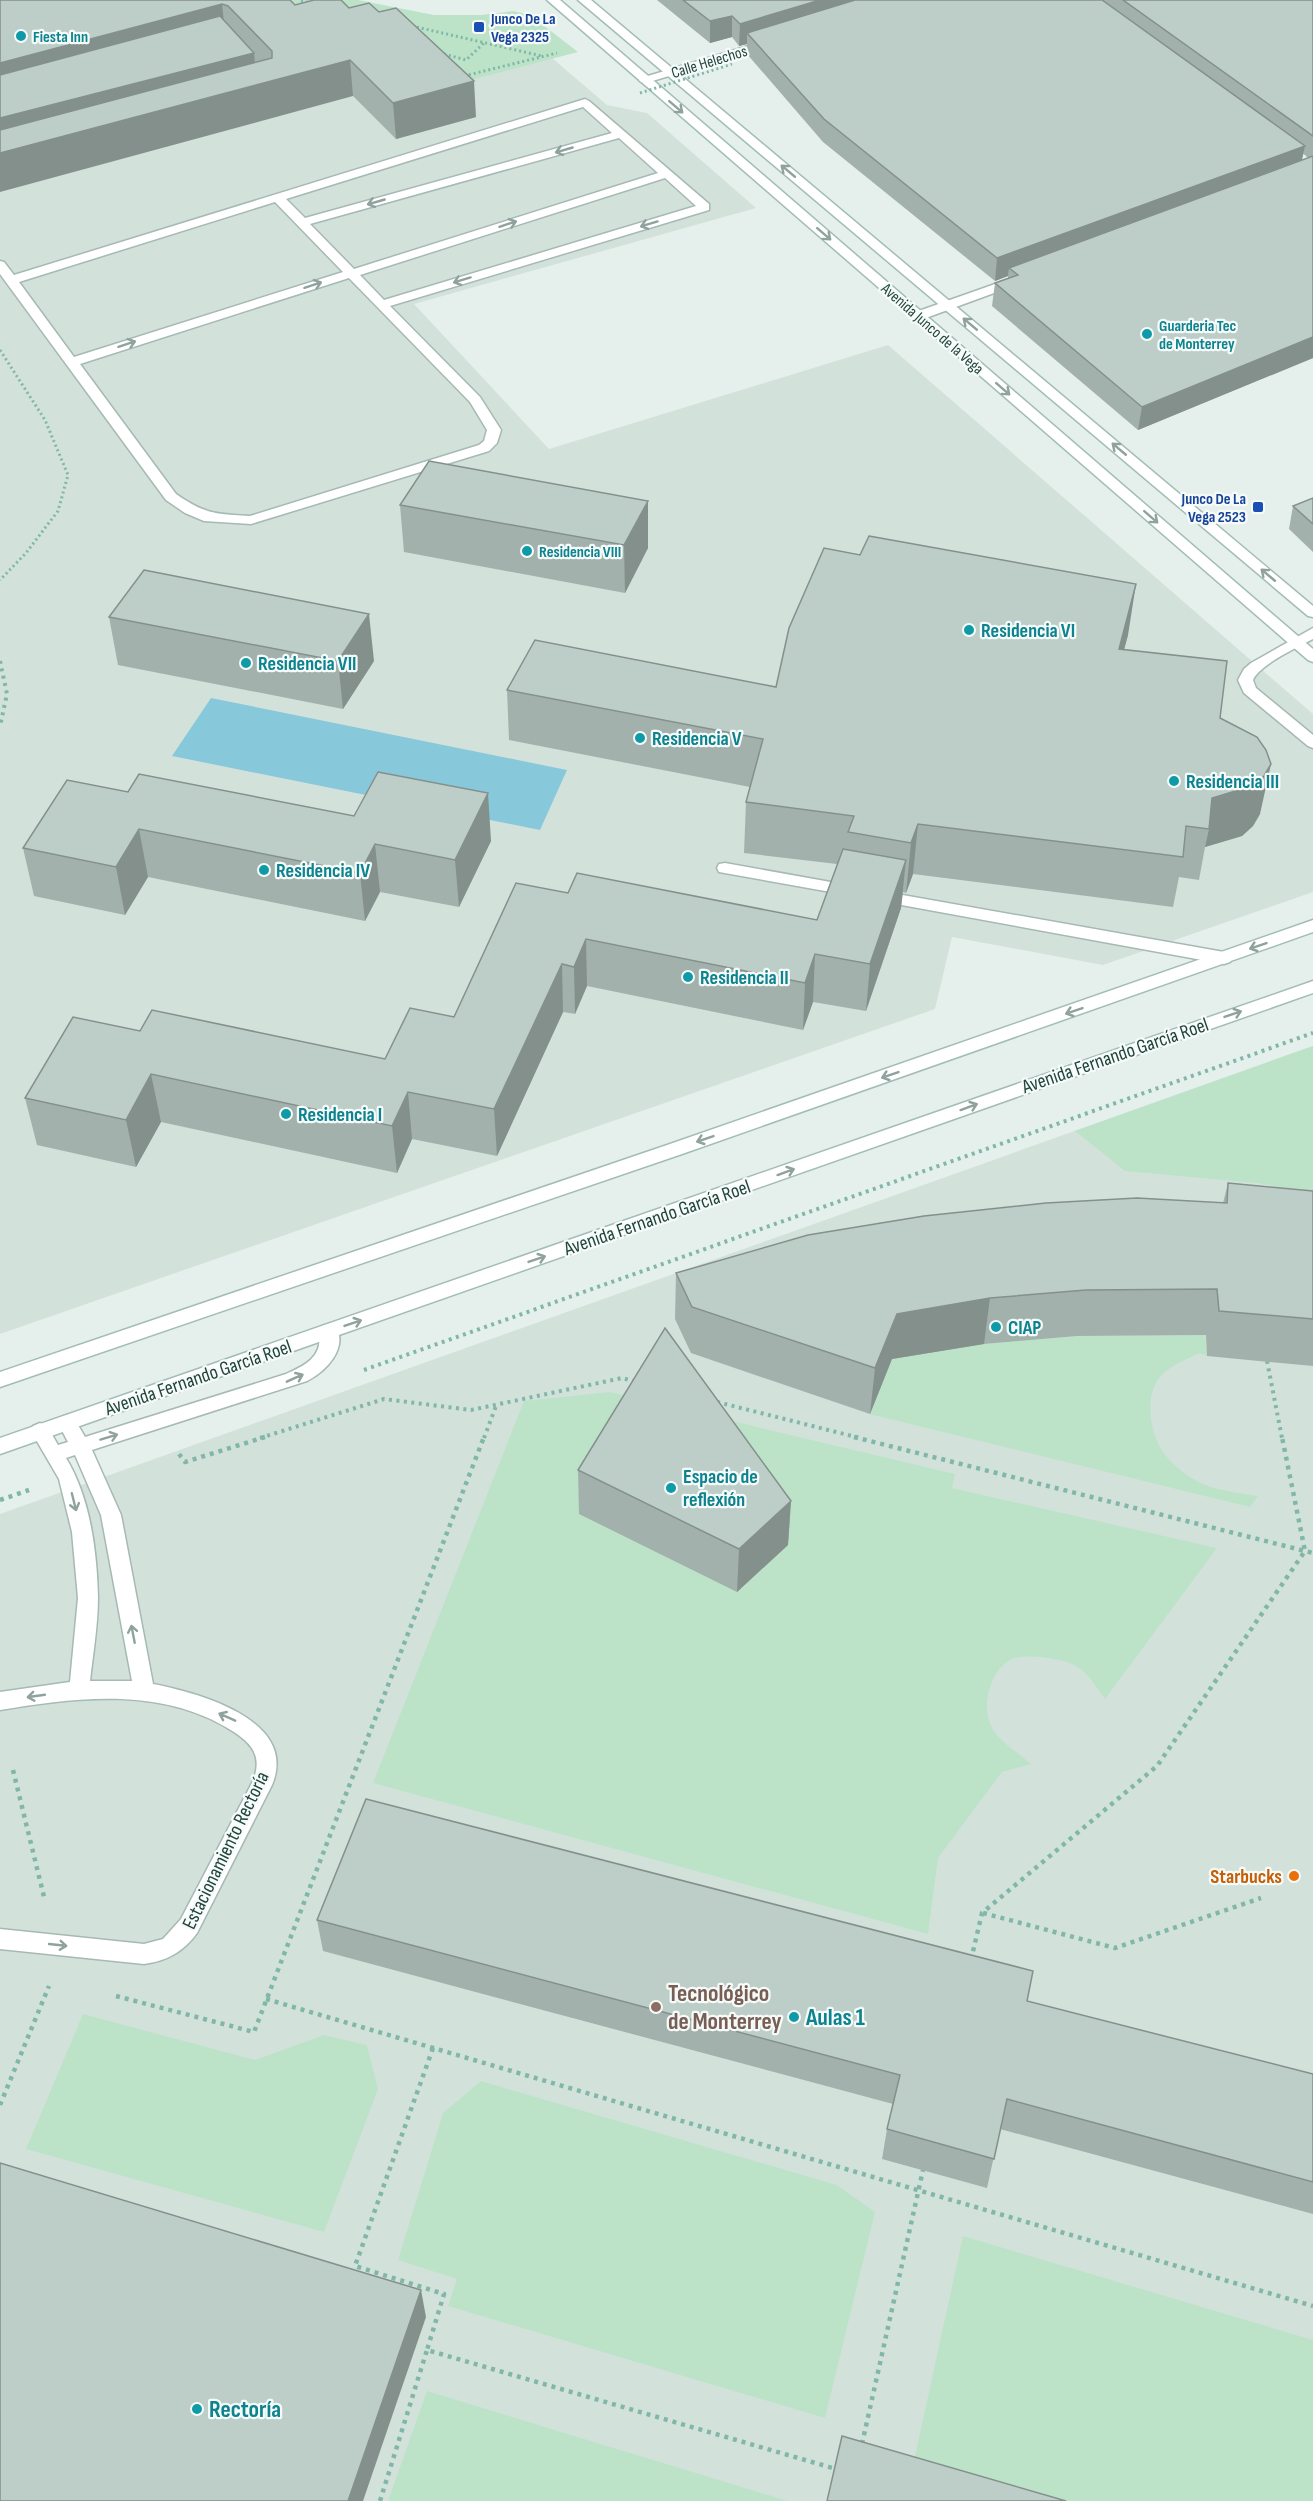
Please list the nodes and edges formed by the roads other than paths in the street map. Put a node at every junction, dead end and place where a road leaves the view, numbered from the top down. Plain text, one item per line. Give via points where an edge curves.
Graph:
1 (553, 0) edge
2 (572, 0) edge
3 (586, 2) edge
4 (780, 40) edge
5 (636, 44) junction
6 (611, 50) junction
7 (650, 55) junction
8 (624, 62) junction
9 (670, 73) junction
10 (645, 80) junction
11 (621, 134) junction
12 (666, 174) junction
13 (278, 198) junction
14 (301, 223) junction
15 (0, 265) edge
16 (352, 273) junction
17 (1026, 277) edge
18 (11, 280) junction
19 (383, 304) junction
20 (948, 306) junction
21 (918, 316) junction
22 (72, 362) junction
23 (1313, 612) edge
24 (1313, 633) edge
25 (1296, 642) junction
26 (1313, 657) edge
27 (1313, 742) edge
28 (724, 868) dead end
29 (1312, 924) edge
30 (1224, 958) junction
31 (1313, 987) edge
32 (329, 1331) junction
33 (0, 1380) edge
34 (67, 1423) junction
35 (40, 1431) junction
36 (0, 1446) edge
37 (80, 1446) junction
38 (53, 1454) junction
39 (79, 1690) junction
40 (144, 1692) junction
41 (0, 1701) edge
42 (0, 1939) edge

1 - 6 street, Avenida Junco de la Vega
2 - 3 street
3 - 5 street, Avenida Junco de la Vega
4 - 9 street, Calle Helechos
5 - 6 street
5 - 7 street, Avenida Junco de la Vega
6 - 8 street, Avenida Junco de la Vega
7 - 8 street
7 - 9 street, Avenida Junco de la Vega
8 - 10 street, Avenida Junco de la Vega
9 - 10 street, Calle Helechos
20 -> 9 street, Avenida Junco de la Vega
10 -> 21 street, Avenida Junco de la Vega
11 - 12 street
11 - 13 street via 585,103
11 -> 14 street
16 -> 12 street
12 -> 19 street via 705,207
13 - 14 street
13 - 18 street
14 - 16 street
15 - 18 street
16 - 19 street
22 -> 16 street
17 - 20 street
18 - 22 street
19 - 22 street via 475,400 494,430 490,442 484,448 251,520 209,518 171,497
20 - 21 street
23 -> 20 street, Avenida Junco de la Vega
21 -> 25 street, Avenida Junco de la Vega
24 - 25 street
25 - 26 street, Avenida Junco de la Vega
25 - 27 street via 1258,666 1246,681 1249,690
28 - 30 street
29 -> 30 street
30 -> 33 street
32 -> 31 street, Avenida Fernando García Roel
32 - 34 street, Avenida Fernando García Roel
37 -> 32 street via 292,1380 324,1361
34 - 35 street, Avenida Fernando García Roel
34 - 37 street
35 - 36 street, Avenida Fernando García Roel
35 - 38 street
37 - 38 street
40 -> 37 street via 111,1515
38 -> 39 street via 68,1477 82,1532 88,1598
39 - 40 street, Estacionamiento Rectoría
39 -> 41 street, Estacionamiento Rectoría
42 -> 40 street, Estacionamiento Rectoría via 144,1954 170,1948 189,1926 262,1785 268,1756 257,1736 235,1720

